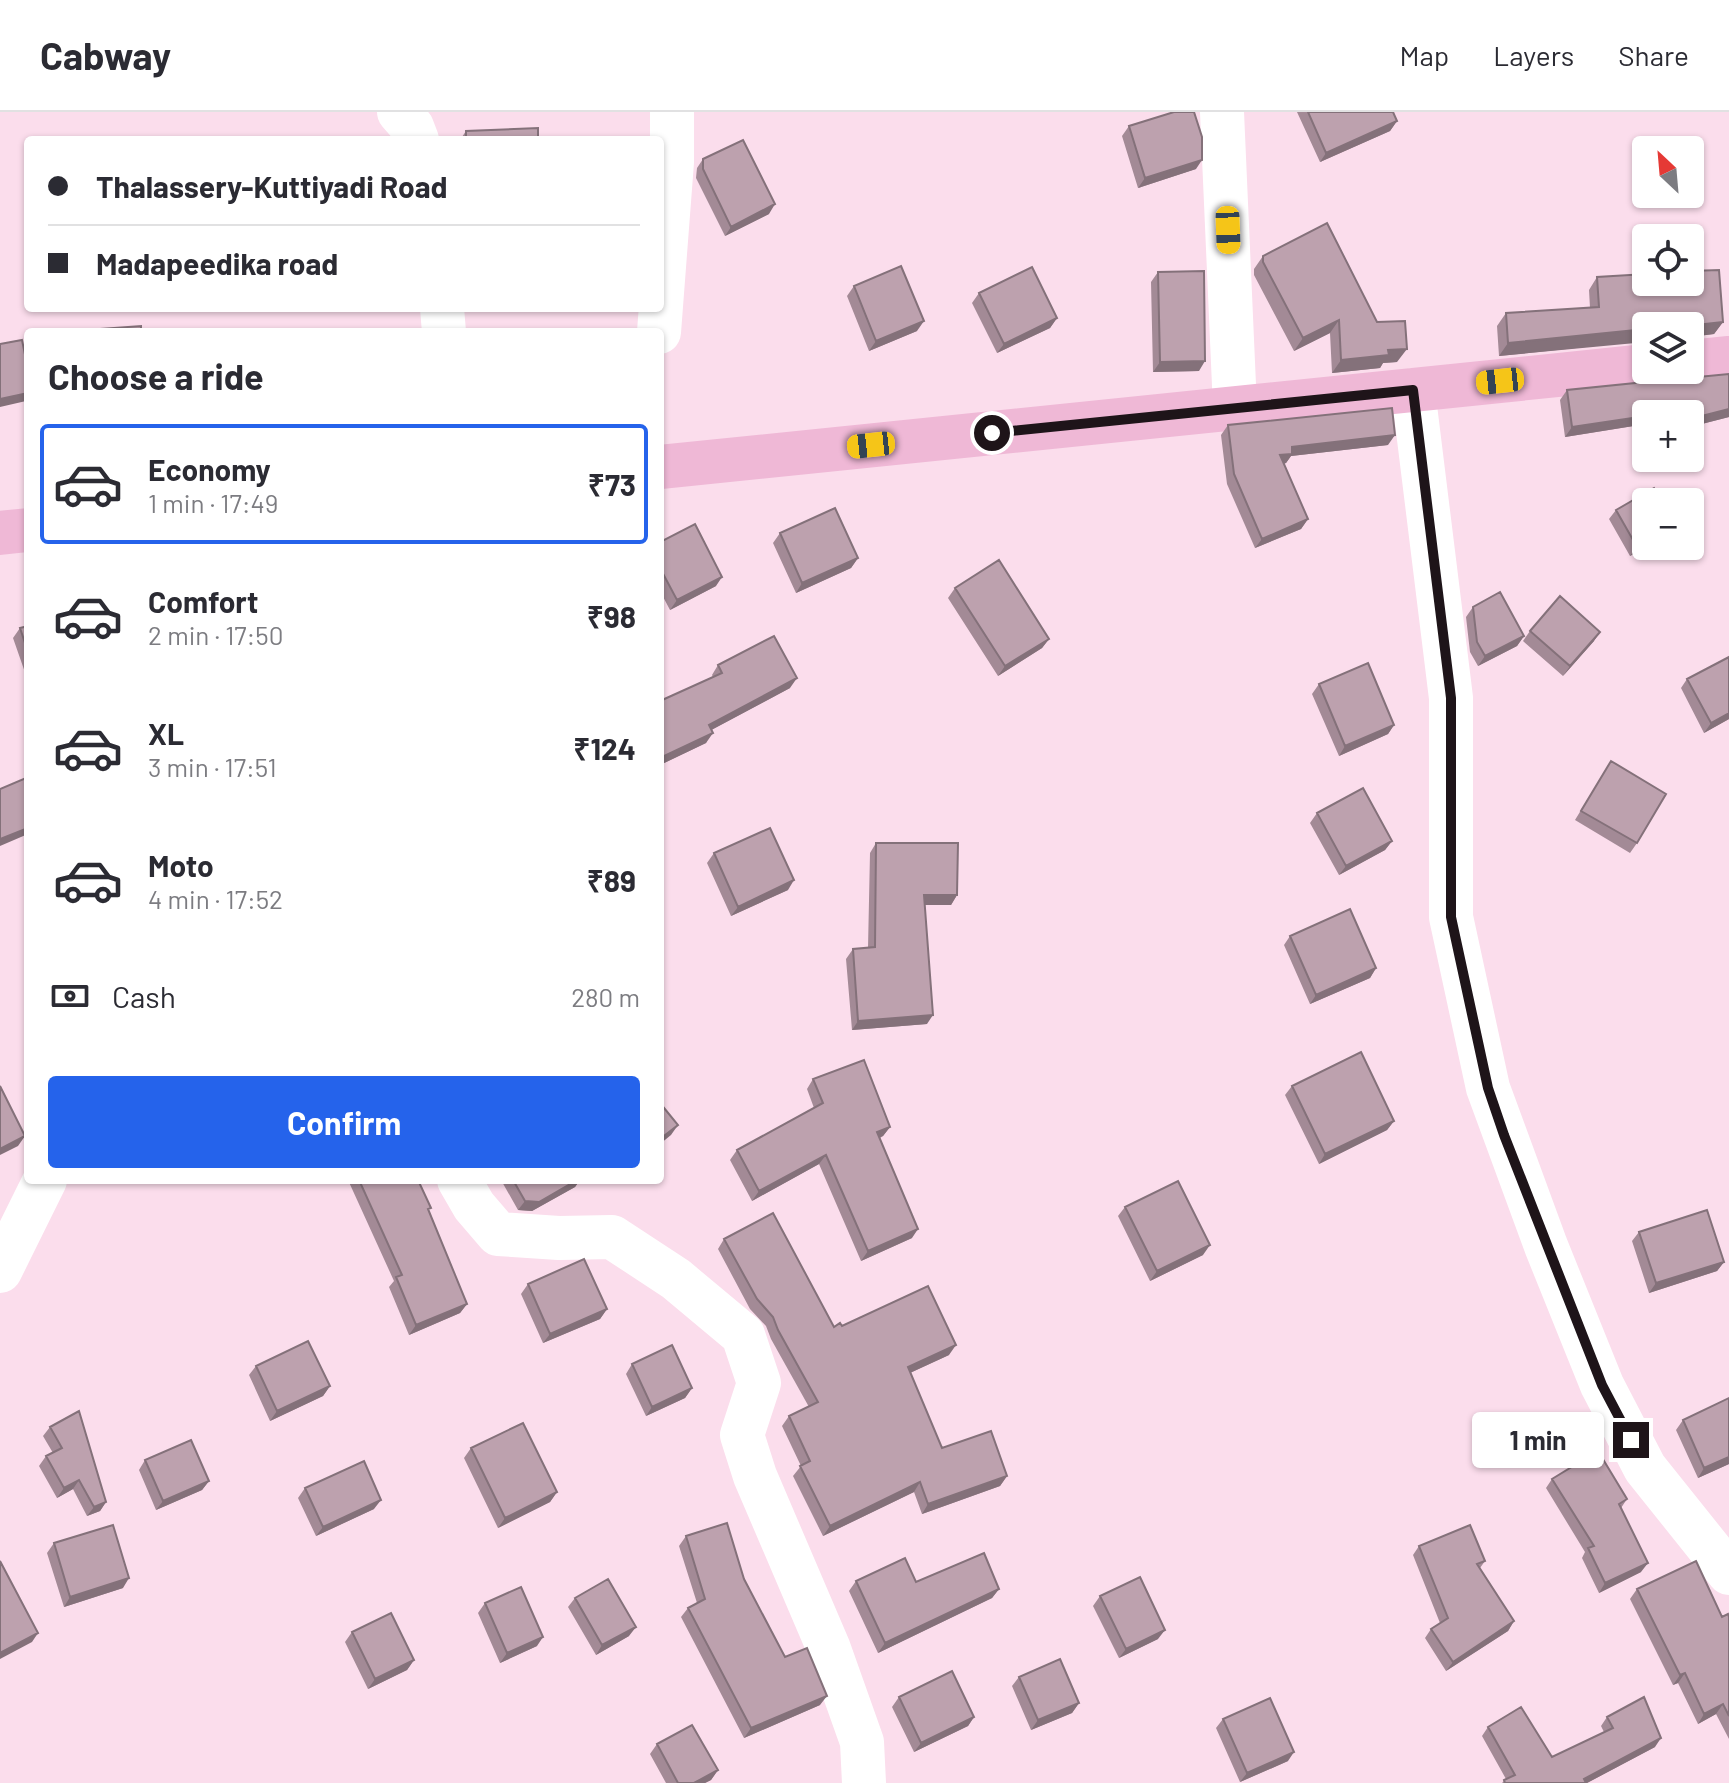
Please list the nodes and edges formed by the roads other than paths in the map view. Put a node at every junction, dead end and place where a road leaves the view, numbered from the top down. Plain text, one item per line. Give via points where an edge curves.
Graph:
1 (399, 112) edge
2 (672, 112) edge
3 (1222, 112) edge
4 (415, 136) edge
5 (664, 267) edge
6 (1729, 358) edge
7 (1704, 361) edge
8 (1632, 367) edge
9 (1413, 390) junction
10 (1235, 408) junction
11 (664, 467) edge
12 (24, 530) edge
13 (0, 533) edge
14 (43, 1184) edge
15 (461, 1184) edge
16 (0, 1271) edge
17 (1729, 1573) edge
18 (864, 1783) edge

1 - 4 street
2 - 5 street
3 - 10 street
6 - 7 main road
8 - 9 main road
9 - 10 main road
9 - 17 street via 1451,698 1451,917 1488,1088 1602,1385 1645,1468
10 - 11 main road
12 - 13 main road
14 - 16 street
15 - 18 street via 498,1234 612,1237 676,1279 743,1335 759,1383 742,1435 862,1742

